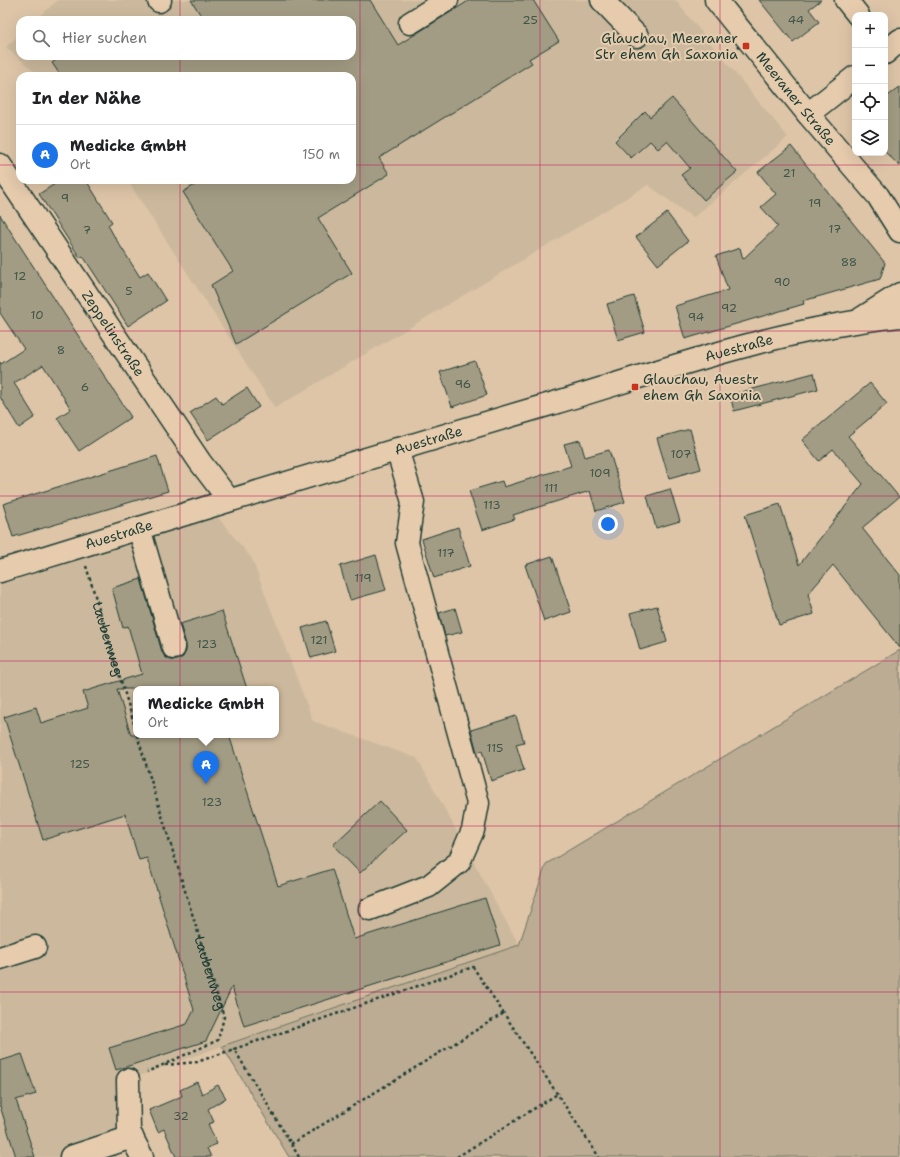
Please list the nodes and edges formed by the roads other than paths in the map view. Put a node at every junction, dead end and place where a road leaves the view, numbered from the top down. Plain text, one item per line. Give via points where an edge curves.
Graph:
1 (447, 0) edge
2 (602, 0) edge
3 (716, 0) edge
4 (846, 0) edge
5 (856, 12) edge
6 (410, 23) dead end
7 (638, 36) dead end
8 (852, 79) edge
9 (808, 114) junction
10 (0, 165) edge
11 (878, 196) junction
12 (900, 208) edge
13 (900, 231) edge
14 (900, 294) edge
15 (900, 316) edge
16 (859, 320) junction
17 (398, 449) junction
18 (229, 500) junction
19 (139, 528) junction
20 (0, 571) edge
21 (174, 648) dead end
22 (370, 909) dead end
23 (35, 947) dead end
24 (0, 958) edge
25 (128, 1080) road end
26 (132, 1137) junction
27 (71, 1157) edge
28 (142, 1157) edge

1 - 6 street
2 - 7 street
3 - 9 street, Meeraner Straße
4 - 5 street
8 - 9 street
9 - 11 street, Meeraner Straße
10 - 18 street, Zeppelinstraße via 200,462
11 - 12 street, Meeraner Straße
11 - 13 street, Meeraner Straße
14 - 16 street, Auestraße
15 - 16 street, Auestraße
16 - 17 street, Auestraße via 756,343
17 - 18 street, Auestraße
17 - 22 street via 413,502 407,543 478,803 472,830 459,862 429,886
18 - 19 street, Auestraße
19 - 20 street, Auestraße
19 - 21 street
23 - 24 street
25 - 26 street
26 - 27 street
26 - 28 street

